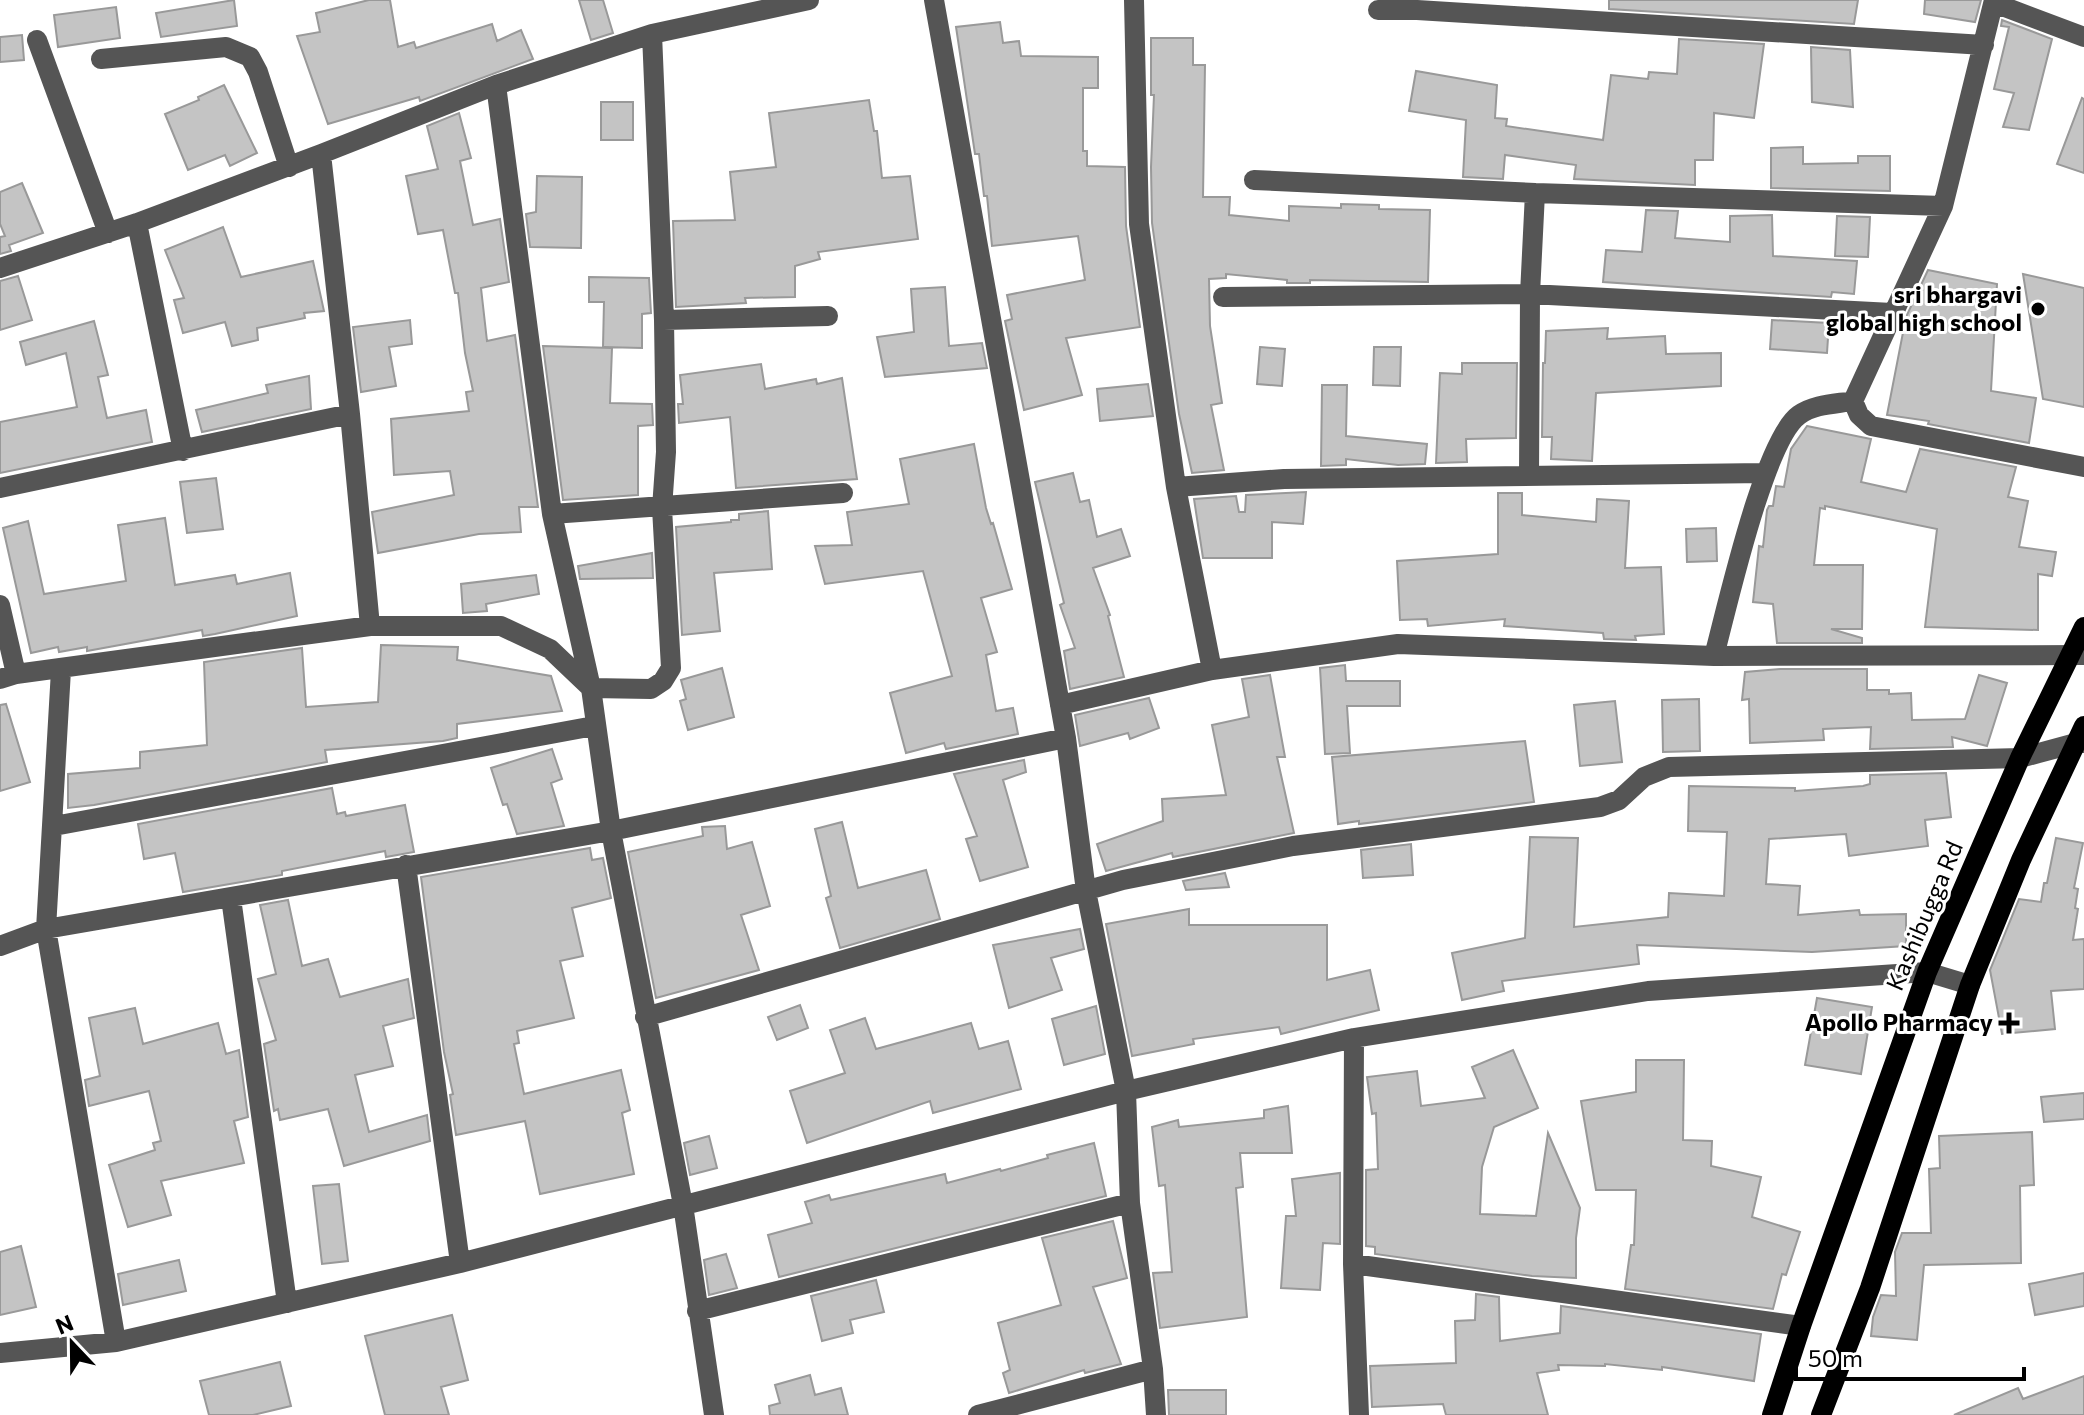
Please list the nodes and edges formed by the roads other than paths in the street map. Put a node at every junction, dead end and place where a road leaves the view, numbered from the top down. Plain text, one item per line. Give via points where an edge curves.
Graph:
1 (809, 0) edge
2 (934, 0) edge
3 (1134, 0) edge
4 (1994, 1) edge
5 (1378, 10) dead end
6 (652, 34) junction
7 (2084, 37) edge
8 (37, 40) dead end
9 (1984, 45) junction
10 (101, 59) dead end
11 (496, 85) junction
12 (321, 154) junction
13 (289, 167) junction
14 (1254, 180) dead end
15 (1535, 193) junction
16 (1943, 206) junction
17 (137, 223) junction
18 (108, 233) junction
19 (0, 268) edge
20 (1530, 294) junction
21 (1223, 297) dead end
22 (1892, 313) junction
23 (828, 316) dead end
24 (664, 320) junction
25 (1853, 401) junction
26 (350, 414) junction
27 (183, 451) junction
28 (2084, 467) edge
29 (1765, 473) junction
30 (1529, 476) junction
31 (1176, 487) junction
32 (0, 488) edge
33 (843, 493) dead end
34 (662, 508) junction
35 (552, 514) junction
36 (0, 605) edge
37 (370, 626) junction
38 (2084, 627) edge
39 (2078, 655) edge
40 (1714, 656) junction
41 (61, 670) junction
42 (1212, 670) junction
43 (8, 676) edge
44 (591, 688) junction
45 (1060, 705) junction
46 (594, 726) junction
47 (2081, 737) edge
48 (1066, 738) junction
49 (2020, 758) junction
50 (54, 826) junction
51 (611, 831) junction
52 (406, 865) junction
53 (1086, 891) junction
54 (231, 898) junction
55 (46, 929) junction
56 (0, 946) edge
57 (1927, 972) junction
58 (1970, 985) junction
59 (645, 1017) junction
60 (1354, 1038) junction
61 (1126, 1091) junction
62 (1130, 1203) junction
63 (683, 1205) junction
64 (460, 1263) junction
65 (1353, 1264) junction
66 (287, 1303) junction
67 (697, 1311) junction
68 (1801, 1326) junction
69 (116, 1342) junction
70 (0, 1353) edge
71 (1153, 1369) junction
72 (714, 1415) edge
73 (978, 1415) edge
74 (1156, 1415) edge
75 (1359, 1415) edge
76 (1772, 1415) edge
77 (1821, 1415) edge

1 - 6 street
2 - 45 street
3 - 31 street via 1139,224
4 - 7 street
4 - 9 street
5 - 9 street
6 - 11 street
6 - 24 street
8 - 18 street
9 - 16 street
10 - 13 street via 226,47 250,57
11 - 12 street
11 - 35 street
12 - 13 street
12 - 26 street
13 - 17 street
14 - 15 street
15 - 16 street
15 - 20 street
16 - 22 street
17 - 18 street
17 - 27 street
18 - 19 street
20 - 21 street
20 - 22 street
20 - 30 street
22 - 25 street
23 - 24 street
24 - 34 street
25 - 28 street via 1871,426
25 - 29 street via 1798,416
26 - 27 street
26 - 37 street
27 - 32 street
29 - 30 street
29 - 40 street
30 - 31 street via 1284,479
31 - 42 street
33 - 34 street
34 - 35 street
34 - 44 street via 671,668 651,689
35 - 44 street
36 - 43 street
37 - 41 street
37 - 44 street via 501,626 550,649
38 - 39 main road, Kashibugga Rd
39 - 40 street
39 - 49 main road, Kashibugga Rd
40 - 42 street via 1398,644
41 - 43 street
41 - 50 street
42 - 45 street
44 - 46 street
45 - 48 street
46 - 50 street
46 - 51 street
47 - 49 street
47 - 58 main road via 2021,860
48 - 51 street
48 - 53 street
49 - 53 street via 1669,767 1600,807 1293,846
49 - 57 main road, Kashibugga Rd
50 - 55 street
51 - 52 street
51 - 59 street
52 - 54 street
52 - 64 street
53 - 59 street
53 - 61 street
54 - 55 street
54 - 66 street
55 - 56 street
55 - 69 street
57 - 58 street
57 - 60 street via 1648,991
57 - 68 main road, Kashibugga Rd
58 - 77 main road via 1870,1288
59 - 63 street
60 - 61 street
60 - 65 street
61 - 62 street
61 - 63 street
62 - 67 street
62 - 71 street
63 - 64 street
63 - 67 street
64 - 66 street
65 - 68 street
65 - 75 street
66 - 69 street
67 - 72 street
68 - 76 main road, Kashibugga Rd
69 - 70 street
71 - 73 street
71 - 74 street

